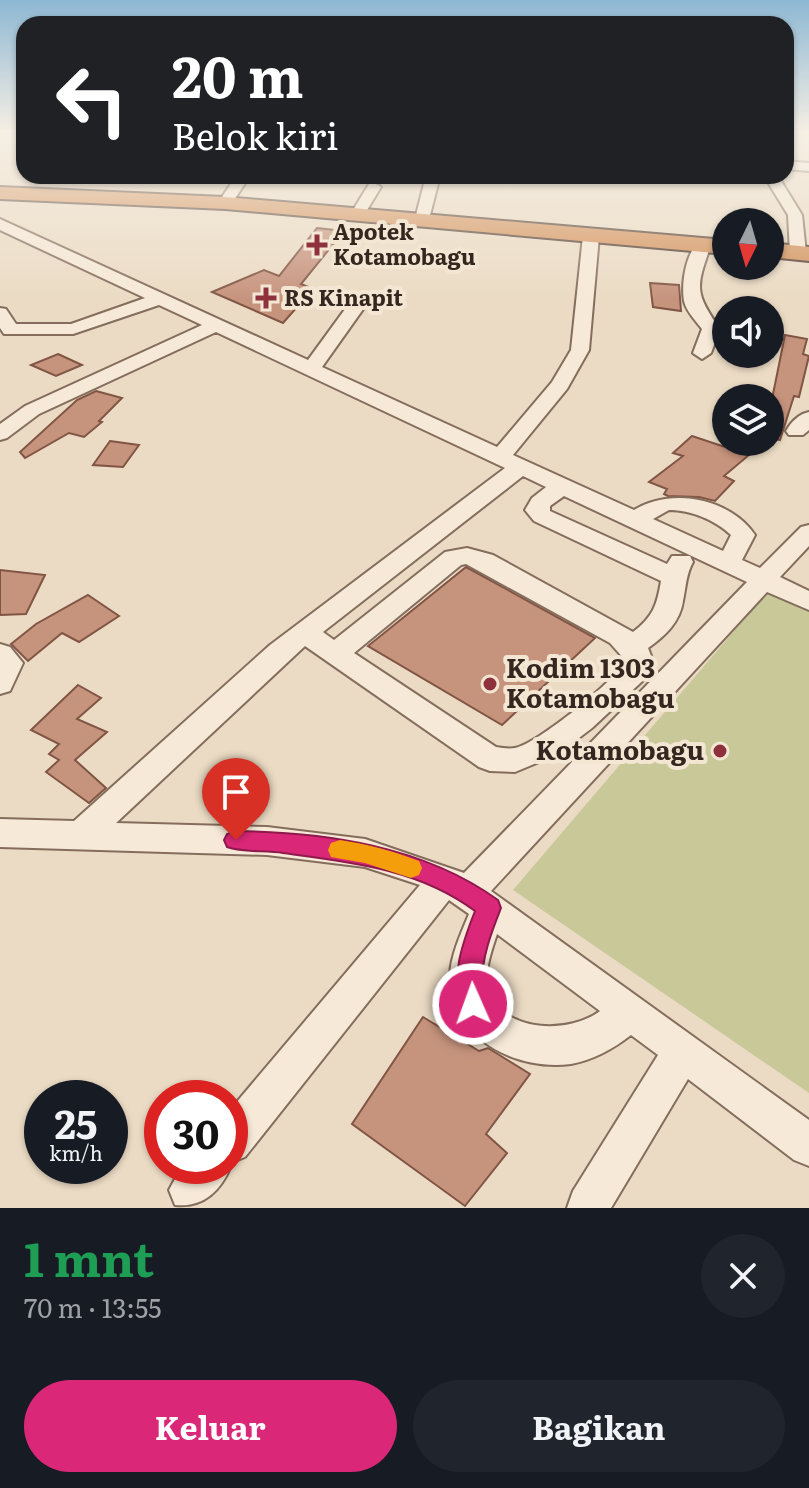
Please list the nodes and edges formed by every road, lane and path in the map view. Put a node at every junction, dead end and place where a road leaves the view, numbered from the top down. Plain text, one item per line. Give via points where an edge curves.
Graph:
1 (235, 188) edge
2 (373, 188) edge
3 (430, 188) edge
4 (779, 188) edge
5 (0, 193) edge
6 (225, 203) junction
7 (357, 215) junction
8 (422, 219) junction
9 (0, 224) edge
10 (591, 236) junction
11 (703, 245) junction
12 (712, 246) edge
13 (784, 251) edge
14 (804, 253) edge
15 (159, 299) junction
16 (357, 305) dead end
17 (0, 313) edge
18 (216, 325) junction
19 (18, 332) junction
20 (0, 345) edge
21 (702, 353) dead end
22 (311, 369) junction
23 (0, 434) edge
24 (510, 463) junction
25 (561, 487) junction
26 (635, 520) junction
27 (809, 532) edge
28 (693, 546) junction
29 (728, 562) junction
30 (674, 577) junction
31 (765, 579) junction
32 (809, 601) edge
33 (305, 633) junction
34 (633, 646) junction
35 (336, 653) junction
36 (0, 654) edge
37 (0, 684) edge
38 (0, 833) edge
39 (79, 837) junction
40 (468, 893) junction
41 (630, 1012) junction
42 (682, 1052) junction
43 (248, 1123) edge
44 (809, 1145) edge
45 (588, 1206) edge

1 - 6 street
2 - 7 street
3 - 8 street
4 - 14 street via 795,215
5 - 6 highway
6 - 7 highway
7 - 8 highway
8 - 10 highway
9 - 15 street
10 - 11 highway
10 - 24 street via 580,350
11 - 12 highway
11 - 21 street via 691,278 695,310 711,329
13 - 14 highway
15 - 18 street
15 - 19 street via 87,326
16 - 22 street
17 - 19 street via 4,324
18 - 22 street
18 - 23 street via 32,410
19 - 20 street
22 - 24 street
24 - 25 street
24 - 33 street
25 - 26 street
25 - 30 street via 540,503 537,510 542,516
26 - 28 street
26 - 29 street via 671,503 719,517 743,534
27 - 31 street
28 - 29 street
28 - 30 street
29 - 31 street
30 - 34 street via 667,613
31 - 32 street
31 - 40 street
33 - 35 street
33 - 39 street
34 - 35 street via 467,556 454,558
34 - 35 street via 641,666 577,724 513,760 490,759
36 - 37 street via 9,663
38 - 39 street
39 - 40 street via 267,841 365,853
40 - 41 street
40 - 41 street via 475,944 469,983 473,1004 488,1023 526,1044 557,1045 589,1040
40 - 43 street
41 - 42 street
42 - 44 street
42 - 45 street

